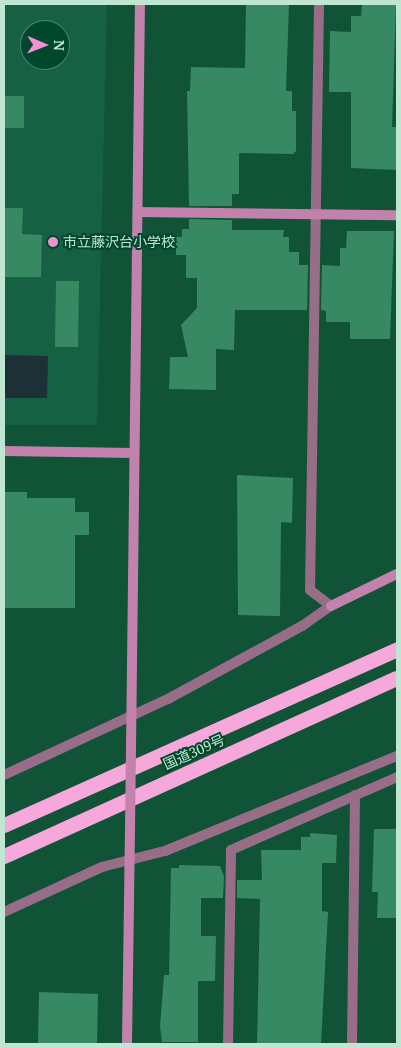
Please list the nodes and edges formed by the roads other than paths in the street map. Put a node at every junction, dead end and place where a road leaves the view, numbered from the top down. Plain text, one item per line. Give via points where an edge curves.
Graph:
1 (140, 4) edge
2 (318, 4) edge
3 (138, 212) junction
4 (316, 214) junction
5 (397, 215) edge
6 (4, 451) edge
7 (134, 452) junction
8 (397, 574) edge
9 (331, 606) junction
10 (397, 649) edge
11 (397, 678) edge
12 (131, 716) junction
13 (397, 756) edge
14 (4, 775) edge
15 (397, 777) edge
16 (355, 795) junction
17 (4, 825) edge
18 (4, 856) edge
19 (130, 860) junction
20 (4, 912) edge
21 (127, 1044) edge
22 (228, 1044) edge
23 (352, 1044) edge

1 - 3 street
2 - 4 street
3 - 4 street
3 - 7 street
4 - 5 street
4 - 9 street via 310,590
6 - 7 street
7 - 12 street
8 - 9 street
9 - 12 street via 302,626
10 - 17 highway, 国道309号
11 - 18 highway, 国道309号
12 - 14 street
12 - 19 street, bridge
13 - 19 street via 173,848
15 - 16 street
16 - 22 street via 231,850
16 - 23 street
19 - 20 street via 102,867
19 - 21 street

